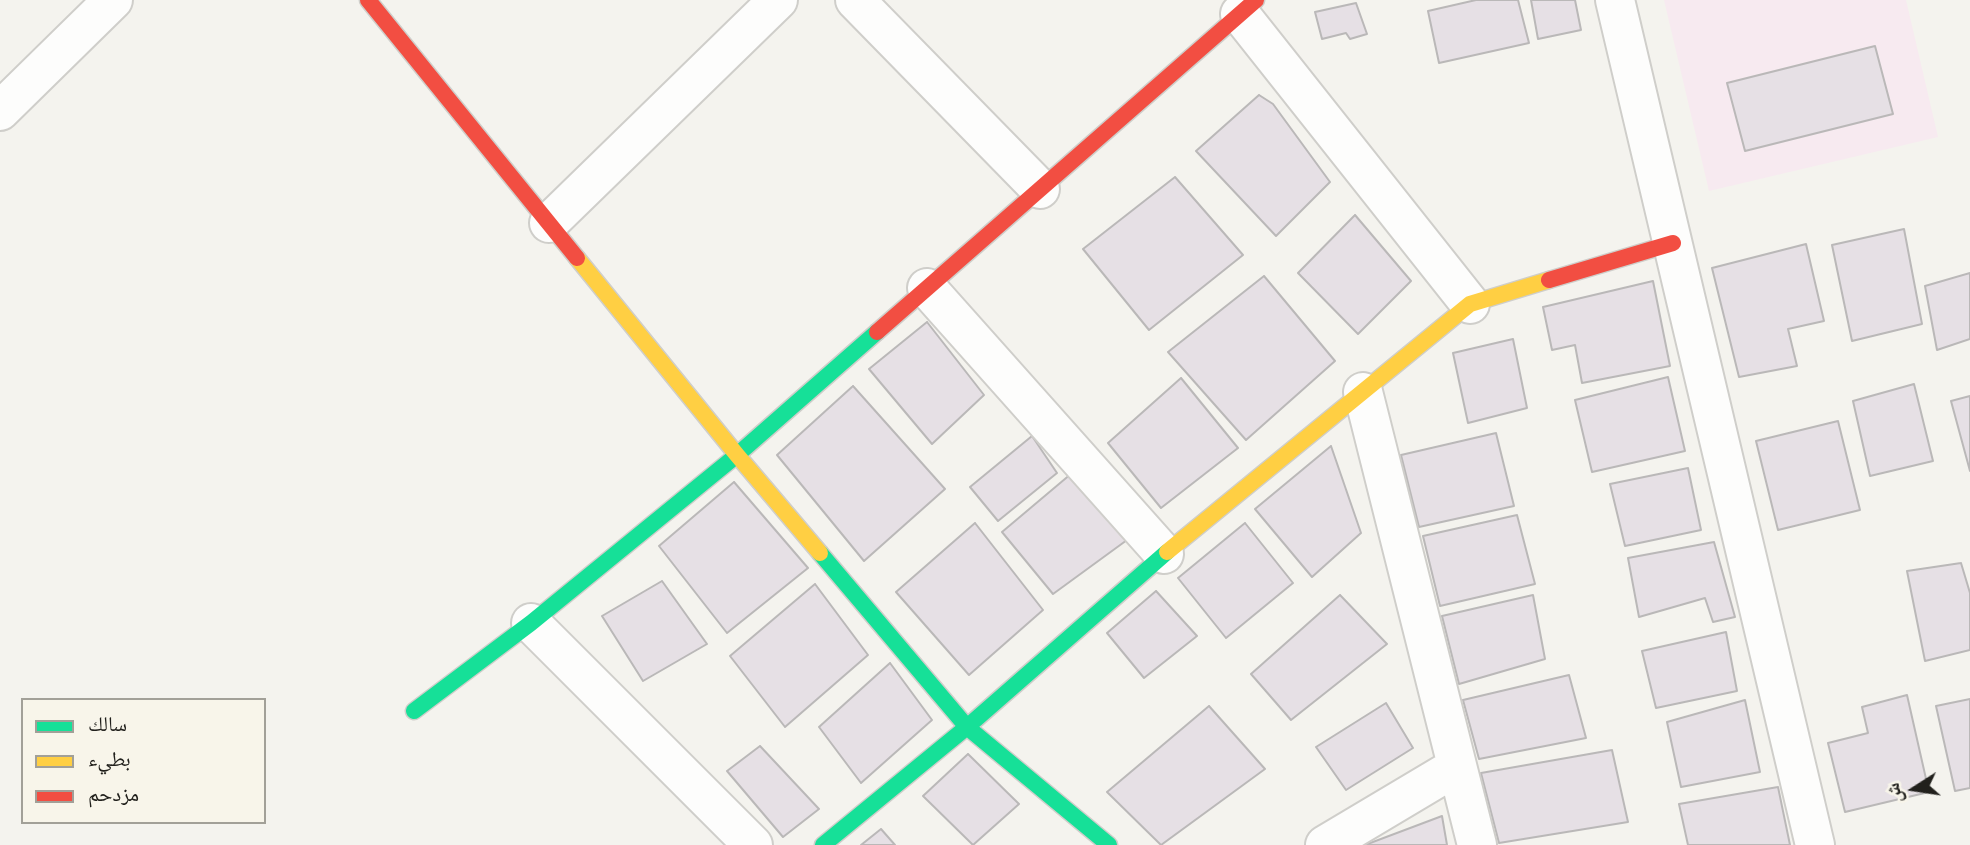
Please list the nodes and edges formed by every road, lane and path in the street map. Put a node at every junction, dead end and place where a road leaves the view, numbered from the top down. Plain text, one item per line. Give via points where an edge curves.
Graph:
1 (113, 0) edge
2 (368, 0) edge
3 (778, 0) edge
4 (855, 0) edge
5 (1615, 0) edge
6 (1248, 7) edge
7 (0, 111) edge
8 (1040, 189) junction
9 (549, 223) junction
10 (1673, 243) junction
11 (927, 288) junction
12 (1470, 304) junction
13 (1363, 392) junction
14 (737, 455) junction
15 (1164, 554) junction
16 (531, 623) junction
17 (414, 711) dead end
18 (967, 727) junction
19 (1456, 767) junction
20 (753, 845) edge
21 (823, 845) edge
22 (1109, 845) edge
23 (1325, 845) edge
24 (1477, 845) edge
25 (1815, 845) edge

1 - 7 street
2 - 9 street
3 - 9 street
4 - 8 street
5 - 10 street
6 - 8 street
6 - 12 street
8 - 11 street
9 - 14 street
10 - 12 street
10 - 25 street
11 - 14 street
11 - 15 street
12 - 13 street
13 - 15 street
13 - 19 street
14 - 16 street
14 - 18 street
15 - 18 street
16 - 17 street
16 - 20 street
18 - 21 street
18 - 22 street
19 - 23 street
19 - 24 street

